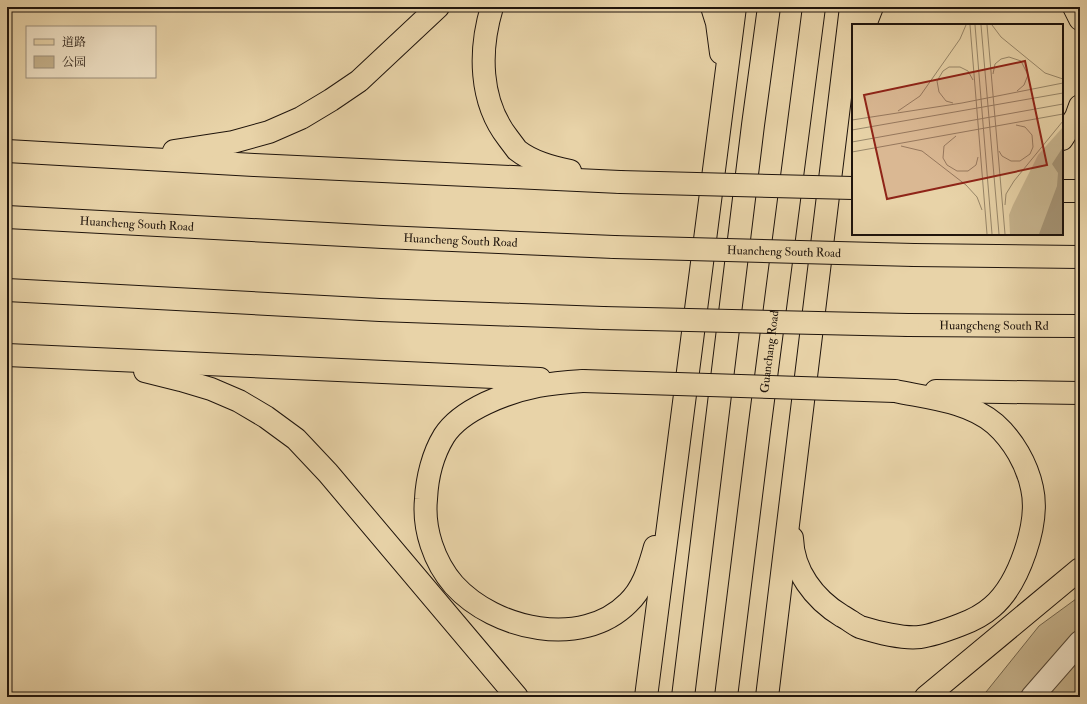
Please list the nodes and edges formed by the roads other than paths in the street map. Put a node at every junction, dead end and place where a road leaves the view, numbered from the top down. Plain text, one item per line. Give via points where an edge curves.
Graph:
1 (438, 7) edge
2 (492, 7) edge
3 (712, 7) edge
4 (735, 7) edge
5 (769, 7) edge
6 (814, 7) edge
7 (850, 7) edge
8 (872, 7) edge
9 (1074, 7) edge
10 (1080, 19) edge
11 (864, 24) edge
12 (852, 69) edge
13 (1080, 106) edge
14 (720, 118) junction
15 (836, 127) junction
16 (1063, 137) edge
17 (7, 151) edge
18 (120, 158) junction
19 (620, 182) junction
20 (852, 188) edge
21 (1063, 191) edge
22 (1080, 191) edge
23 (7, 217) edge
24 (1080, 257) edge
25 (7, 290) edge
26 (1080, 326) edge
27 (7, 355) edge
28 (98, 359) junction
29 (583, 381) junction
30 (895, 391) junction
31 (1080, 393) edge
32 (673, 488) junction
33 (791, 499) junction
34 (1080, 569) edge
35 (1080, 642) edge
36 (517, 697) edge
37 (646, 697) edge
38 (683, 697) edge
39 (726, 697) edge
40 (767, 697) edge
41 (926, 697) edge
42 (1032, 697) edge

1 - 18 main road via 359,81 301,118 269,132 233,142
2 - 19 main road via 486,26 485,81 491,108 502,130 517,149 533,160
3 - 14 main road via 718,23 722,63
4 - 14 main road
5 - 38 main road
6 - 39 main road, Guanchang Road
7 - 15 main road
8 - 11 main road
9 - 10 main road
12 - 15 main road
13 - 16 main road
14 - 32 main road
15 - 33 main road
17 - 18 main road
18 - 19 main road
19 - 20 main road, bridge
21 - 22 main road
23 - 24 main road, Huancheng South Road, bridge via 614,247
25 - 26 main road, Huangcheng South Rd, bridge via 380,310 603,318
27 - 28 main road
28 - 29 main road
28 - 36 main road via 211,389 240,401 296,439 333,479
29 - 30 main road, bridge
29 - 32 main road via 539,386 484,404 459,419 444,435 427,483 425,511 429,538 439,564 454,585 493,614 516,624 543,630 592,624 612,616 641,588
30 - 31 main road
30 - 33 main road via 973,410 994,424 1011,442 1024,465 1032,489 1034,512 1029,539 1020,568 1008,589 992,608 968,622 919,637 889,634 860,626 836,612 805,582 792,545
32 - 37 main road
33 - 40 main road
34 - 41 main road
35 - 42 street

